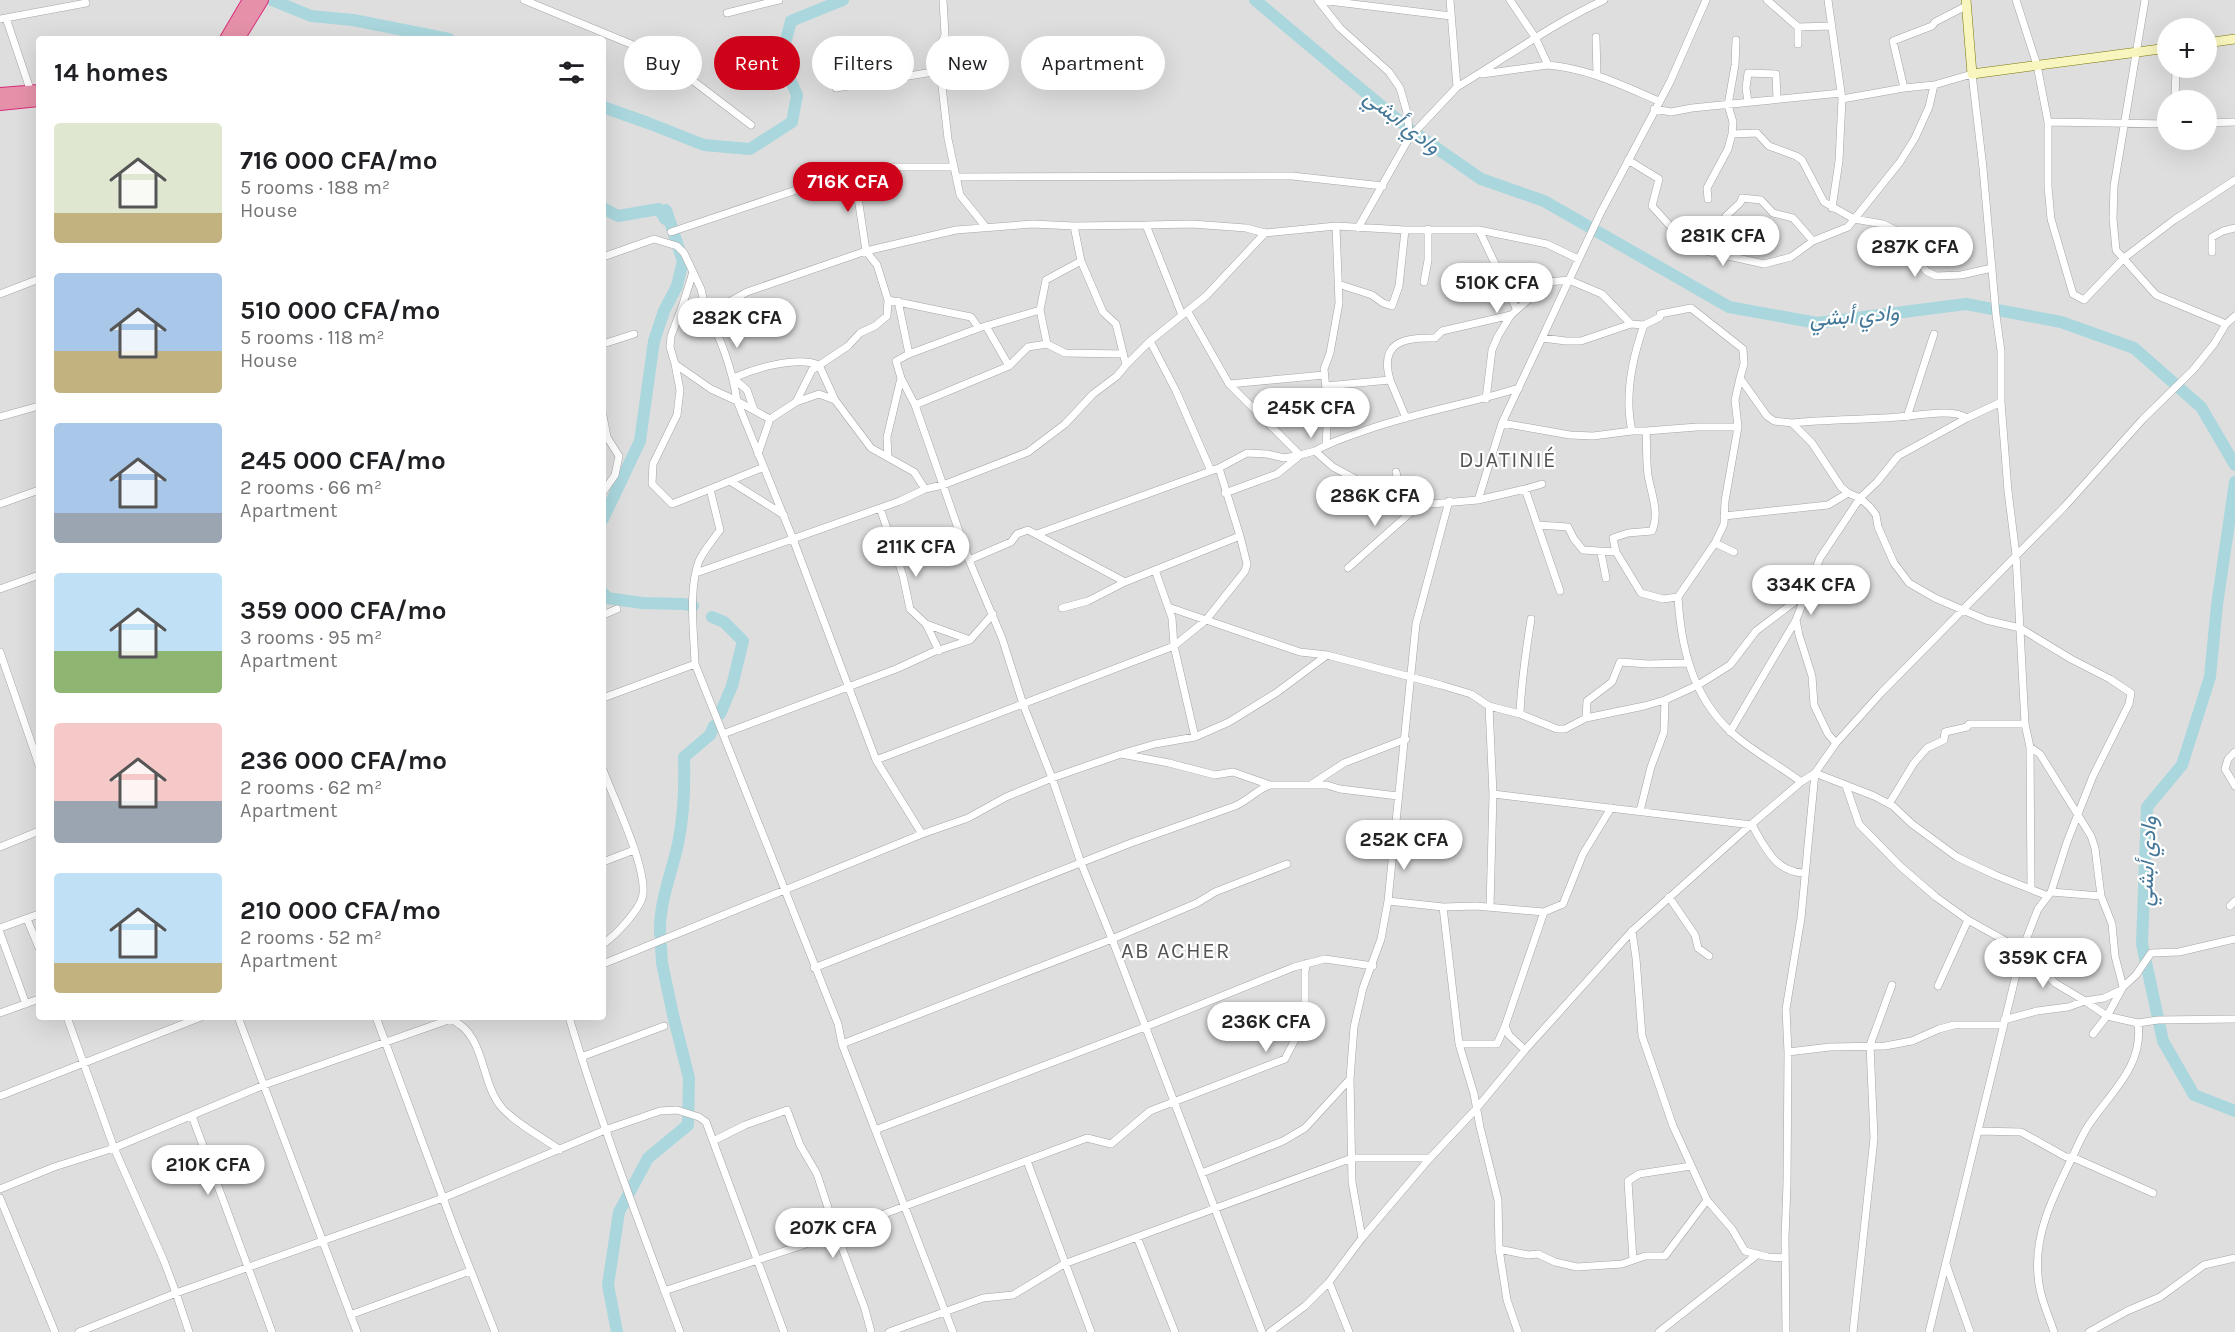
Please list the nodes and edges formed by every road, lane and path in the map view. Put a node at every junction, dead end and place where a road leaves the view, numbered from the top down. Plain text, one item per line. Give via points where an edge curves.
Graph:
1 (249, 0) edge
2 (262, 0) edge
3 (524, 0) edge
4 (778, 0) edge
5 (943, 0) edge
6 (1319, 0) edge
7 (1450, 0) edge
8 (1510, 0) edge
9 (1706, 0) edge
10 (1767, 0) edge
11 (1828, 0) edge
12 (2016, 0) edge
13 (2145, 0) edge
14 (1600, 1) edge
15 (86, 3) dead end
16 (1966, 3) edge
17 (727, 13) dead end
18 (1451, 16) junction
19 (3, 19) edge
20 (245, 19) junction
21 (1832, 26) junction
22 (1798, 27) junction
23 (238, 34) edge
24 (945, 36) edge
25 (1535, 37) junction
26 (1596, 37) dead end
27 (2235, 39) edge
28 (1736, 40) dead end
29 (2217, 41) edge
30 (1798, 44) dead end
31 (2157, 49) edge
32 (2136, 52) junction
33 (2037, 64) junction
34 (1548, 65) junction
35 (1479, 74) junction
36 (1972, 74) junction
37 (1597, 75) junction
38 (1934, 85) junction
39 (1457, 87) junction
40 (1904, 88) junction
41 (942, 90) edge
42 (0, 94) edge
43 (35, 96) edge
44 (1842, 96) junction
45 (1777, 99) junction
46 (1659, 101) junction
47 (1748, 102) junction
48 (0, 104) edge
49 (1728, 105) junction
50 (1654, 109) junction
51 (2048, 122) junction
52 (2235, 122) edge
53 (2217, 123) edge
54 (2125, 124) junction
55 (2157, 124) edge
56 (751, 125) dead end
57 (1731, 135) junction
58 (1409, 138) junction
59 (1628, 160) junction
60 (954, 167) junction
61 (854, 171) junction
62 (956, 177) junction
63 (2235, 180) edge
64 (1383, 186) junction
65 (1708, 199) dead end
66 (1832, 208) junction
67 (1854, 219) junction
68 (1146, 225) junction
69 (985, 226) junction
70 (1074, 226) junction
71 (1336, 226) junction
72 (1358, 228) junction
73 (2235, 228) edge
74 (1428, 229) junction
75 (1405, 230) junction
76 (1479, 230) junction
77 (671, 232) dead end
78 (1265, 232) junction
79 (1813, 241) junction
80 (866, 251) junction
81 (1715, 252) junction
82 (2212, 252) dead end
83 (606, 256) edge
84 (2124, 258) junction
85 (1578, 259) junction
86 (1081, 261) junction
87 (1992, 268) junction
88 (693, 272) junction
89 (36, 280) edge
90 (1569, 280) junction
91 (1424, 282) dead end
92 (1338, 284) junction
93 (0, 294) edge
94 (888, 300) junction
95 (898, 301) junction
96 (705, 307) junction
97 (1516, 309) junction
98 (1040, 310) junction
99 (1185, 313) junction
100 (1511, 315) junction
101 (2235, 316) edge
102 (1631, 324) junction
103 (2226, 324) junction
104 (1644, 325) junction
105 (983, 327) junction
106 (634, 334) dead end
107 (1934, 334) dead end
108 (1542, 338) junction
109 (1150, 341) junction
110 (606, 343) edge
111 (1047, 344) junction
112 (909, 354) junction
113 (1123, 354) junction
114 (675, 364) junction
115 (819, 365) junction
116 (1126, 365) junction
117 (1009, 366) junction
118 (1324, 375) junction
119 (733, 378) junction
120 (900, 378) junction
121 (1740, 378) junction
122 (1390, 380) junction
123 (1229, 384) junction
124 (1326, 386) junction
125 (1519, 388) junction
126 (1486, 399) junction
127 (835, 400) junction
128 (737, 401) junction
129 (796, 402) junction
130 (2001, 402) junction
131 (915, 405) junction
132 (36, 407) edge
133 (754, 410) junction
134 (0, 417) edge
135 (1907, 417) junction
136 (1406, 418) junction
137 (1967, 418) junction
138 (770, 419) junction
139 (1502, 423) junction
140 (1792, 423) junction
141 (1738, 427) junction
142 (1632, 431) junction
143 (1646, 431) junction
144 (606, 432) edge
145 (1326, 444) junction
146 (1316, 451) junction
147 (758, 454) junction
148 (1300, 455) junction
149 (888, 457) junction
150 (764, 467) junction
151 (1218, 468) junction
152 (1210, 471) junction
153 (1396, 472) dead end
154 (730, 481) junction
155 (1542, 484) dead end
156 (943, 485) junction
157 (606, 488) edge
158 (710, 489) junction
159 (925, 489) junction
160 (1526, 489) junction
161 (36, 491) edge
162 (1225, 492) junction
163 (1848, 494) junction
164 (1860, 498) junction
165 (1478, 500) junction
166 (1403, 501) junction
167 (1449, 501) junction
168 (0, 504) edge
169 (1419, 505) junction
170 (880, 508) junction
171 (783, 515) junction
172 (1724, 516) junction
173 (1538, 525) junction
174 (1037, 534) junction
175 (1240, 536) junction
176 (793, 539) junction
177 (1715, 543) junction
178 (1616, 552) junction
179 (1734, 552) dead end
180 (1601, 553) junction
181 (2016, 555) junction
182 (969, 560) junction
183 (1348, 568) dead end
184 (1155, 570) junction
185 (696, 573) junction
186 (36, 576) edge
187 (1606, 578) dead end
188 (1125, 582) junction
189 (1811, 582) junction
190 (0, 589) edge
191 (1560, 591) dead end
192 (1678, 597) junction
193 (1168, 607) junction
194 (1062, 608) dead end
195 (617, 609) dead end
196 (1961, 609) junction
197 (606, 614) edge
198 (993, 614) junction
199 (1531, 619) dead end
200 (1206, 620) junction
201 (1796, 620) junction
202 (926, 624) junction
203 (2020, 628) junction
204 (970, 640) junction
205 (1174, 646) junction
206 (939, 651) junction
207 (0, 652) edge
208 (1327, 656) junction
209 (1687, 663) junction
210 (695, 664) junction
211 (3, 669) edge
212 (1410, 678) junction
213 (1698, 685) junction
214 (849, 686) junction
215 (606, 697) edge
216 (1665, 700) junction
217 (1023, 704) junction
218 (1489, 706) junction
219 (1520, 714) junction
220 (1586, 718) junction
221 (2025, 724) junction
222 (1730, 732) junction
223 (723, 734) junction
224 (1194, 737) junction
225 (1406, 739) junction
226 (1836, 743) junction
227 (36, 746) edge
228 (2030, 747) junction
229 (2235, 752) edge
230 (1121, 754) junction
231 (876, 760) junction
232 (1815, 773) junction
233 (606, 778) edge
234 (1052, 778) junction
235 (1801, 782) junction
236 (1312, 784) junction
237 (1270, 785) junction
238 (1846, 786) junction
239 (2235, 786) edge
240 (1493, 794) junction
241 (1398, 796) junction
242 (1889, 804) junction
243 (1611, 808) junction
244 (1640, 811) junction
245 (2078, 813) junction
246 (1752, 825) junction
247 (36, 832) edge
248 (922, 834) junction
249 (0, 847) edge
250 (634, 850) junction
251 (606, 861) edge
252 (1081, 863) junction
253 (1287, 864) dead end
254 (1804, 873) junction
255 (2031, 888) junction
256 (785, 890) junction
257 (2049, 894) junction
258 (2101, 896) junction
259 (1669, 897) junction
260 (1388, 902) junction
261 (1443, 907) junction
262 (1490, 907) junction
263 (1544, 912) junction
264 (36, 915) edge
265 (27, 919) junction
266 (1968, 920) junction
267 (0, 930) edge
268 (1632, 931) junction
269 (1112, 939) junction
270 (2235, 939) edge
271 (36, 941) edge
272 (606, 942) edge
273 (2022, 950) junction
274 (1709, 956) dead end
275 (606, 963) edge
276 (1307, 963) junction
277 (1372, 966) junction
278 (814, 968) junction
279 (1892, 985) dead end
280 (1938, 986) dead end
281 (2122, 989) junction
282 (36, 1000) edge
283 (2085, 1001) junction
284 (26, 1004) junction
285 (0, 1013) edge
286 (2107, 1016) junction
287 (2235, 1019) edge
288 (69, 1020) edge
289 (193, 1020) edge
290 (239, 1020) edge
291 (377, 1020) edge
292 (447, 1020) edge
293 (455, 1020) edge
294 (570, 1020) edge
295 (2004, 1023) junction
296 (2138, 1023) junction
297 (664, 1026) dead end
298 (1505, 1026) junction
299 (1145, 1027) junction
300 (2093, 1034) dead end
301 (387, 1041) junction
302 (842, 1044) junction
303 (1459, 1044) junction
304 (1870, 1045) junction
305 (1525, 1050) junction
306 (1788, 1052) junction
307 (581, 1057) junction
308 (83, 1063) junction
309 (1350, 1078) junction
310 (264, 1085) junction
311 (0, 1095) edge
312 (1174, 1103) junction
313 (1476, 1109) junction
314 (192, 1116) junction
315 (605, 1130) junction
316 (875, 1130) junction
317 (1978, 1131) junction
318 (714, 1141) junction
319 (114, 1148) junction
320 (560, 1150) junction
321 (2072, 1157) junction
322 (1352, 1158) junction
323 (1430, 1158) junction
324 (1026, 1161) junction
325 (1691, 1166) junction
326 (1202, 1173) junction
327 (0, 1189) edge
328 (2153, 1193) dead end
329 (0, 1198) edge
330 (443, 1198) junction
331 (1707, 1200) junction
332 (906, 1206) junction
333 (1215, 1208) junction
334 (836, 1232) junction
335 (1137, 1237) junction
336 (1362, 1239) junction
337 (322, 1240) junction
338 (1499, 1250) junction
339 (1758, 1254) junction
340 (1785, 1258) junction
341 (2235, 1258) edge
342 (759, 1259) junction
343 (1633, 1260) junction
344 (1064, 1264) junction
345 (1946, 1264) junction
346 (248, 1269) junction
347 (471, 1271) junction
348 (1329, 1282) junction
349 (664, 1291) junction
350 (176, 1293) junction
351 (944, 1311) junction
352 (350, 1315) junction
353 (55, 1332) edge
354 (79, 1332) edge
355 (189, 1332) edge
356 (272, 1332) edge
357 (357, 1332) edge
358 (495, 1332) edge
359 (680, 1332) edge
360 (784, 1332) edge
361 (871, 1332) edge
362 (889, 1332) edge
363 (953, 1332) edge
364 (1091, 1332) edge
365 (1175, 1332) edge
366 (1262, 1332) edge
367 (1270, 1332) edge
368 (1349, 1332) edge
369 (1518, 1332) edge
370 (1659, 1332) edge
371 (1786, 1332) edge
372 (1853, 1332) edge
373 (1929, 1332) edge
374 (1970, 1332) edge
375 (2054, 1332) edge
376 (2089, 1332) edge

1 - 20 highway
2 - 20 highway
3 - 56 street via 638,47 692,80
4 - 17 street
5 - 24 street
6 - 18 street
6 - 58 street via 1340,28 1389,72 1400,88
7 - 18 street
8 - 25 street
9 - 46 street
10 - 22 street
11 - 21 street
12 - 33 street
13 - 32 street
14 - 25 street
15 - 19 street
16 - 36 street
16 - 40 street via 1932,26 1893,41
18 - 39 street
19 - 43 street
20 - 23 highway
21 - 22 street
21 - 44 street
22 - 30 street
25 - 34 street
25 - 35 street
26 - 37 street
27 - 29 street
28 - 49 street
31 - 32 street
32 - 33 street
32 - 54 street
33 - 36 street
33 - 51 street
34 - 35 street
34 - 37 street
35 - 39 street
36 - 38 street
36 - 87 street
37 - 46 street
38 - 40 street
38 - 67 street via 1915,138
39 - 58 street
40 - 44 street
41 - 60 street
42 - 43 highway
43 - 48 highway
44 - 45 street
44 - 66 street
45 - 47 street
45 - 47 street via 1776,74 1748,73
46 - 50 street
47 - 49 street
49 - 50 street via 1671,112
49 - 57 street via 1733,122
50 - 59 street
51 - 54 street
51 - 84 street via 2051,219 2073,294 2084,300
52 - 53 street
54 - 55 street
54 - 84 street via 2114,186 2113,219 2116,250
57 - 65 street via 1728,149 1707,188
57 - 66 street via 1757,133 1768,146 1802,160 1824,202
58 - 64 street
59 - 81 street via 1659,179 1652,206 1681,238
59 - 85 street
60 - 61 street
60 - 62 street
61 - 77 street
61 - 80 street
62 - 64 street via 1292,176
62 - 69 street via 964,202
63 - 84 street
64 - 72 street
66 - 67 street
67 - 79 street via 1848,227
67 - 87 street via 1897,231 1926,271 1936,276
68 - 70 street
68 - 78 street via 1192,224
68 - 99 street
69 - 70 street
69 - 80 street
70 - 86 street
71 - 72 street
71 - 78 street
71 - 92 street
72 - 75 street
73 - 82 street via 2212,237
74 - 75 street
74 - 76 street
74 - 91 street
75 - 92 street via 1400,286 1392,306
76 - 85 street via 1547,244
76 - 97 street
78 - 99 street
79 - 81 street via 1791,257 1764,264
79 - 81 street via 1793,218 1773,213 1761,200 1742,198 1726,216
80 - 94 street via 877,265
80 - 96 street via 747,292 727,303
83 - 88 street via 654,239 677,246
84 - 103 street via 2157,295
85 - 90 street
86 - 98 street via 1046,280
86 - 113 street via 1102,312 1116,324
87 - 130 street via 2001,351
88 - 96 street
88 - 114 street via 670,336
89 - 93 street
90 - 97 street via 1548,282
90 - 102 street via 1602,294
90 - 108 street
92 - 118 street via 1339,303
94 - 95 street
94 - 115 street via 887,316
95 - 105 street via 971,316
95 - 112 street
96 - 119 street via 721,339
97 - 100 street
98 - 105 street
98 - 111 street
99 - 109 street
99 - 123 street
100 - 122 street via 1442,331 1435,338 1410,338 1397,344 1389,353 1386,367
100 - 126 street via 1492,350
101 - 103 street
102 - 104 street
102 - 108 street via 1581,341
103 - 181 street via 2193,370
104 - 121 street via 1660,314 1691,308 1743,349
104 - 142 street via 1631,372 1628,412
105 - 112 street
105 - 117 street
106 - 110 street
107 - 135 street
108 - 125 street
109 - 116 street
109 - 152 street
111 - 113 street via 1065,353
111 - 117 street via 1028,347
112 - 120 street via 896,361
113 - 116 street
114 - 128 street via 711,389
114 - 158 street via 680,390 677,414 653,464 652,483 672,504
115 - 119 street via 807,360 753,369
115 - 127 street
115 - 129 street via 812,370
116 - 156 street via 1065,424 1028,452
117 - 131 street
118 - 123 street
118 - 124 street
119 - 128 street
119 - 133 street via 747,390
120 - 131 street
120 - 149 street via 887,437
121 - 140 street via 1767,416
121 - 141 street via 1736,400
122 - 124 street
122 - 136 street
123 - 148 street
124 - 145 street
125 - 126 street
125 - 139 street
126 - 136 street
127 - 129 street via 819,394
127 - 149 street via 872,448
128 - 133 street
128 - 147 street
129 - 138 street
130 - 137 street
130 - 181 street
131 - 156 street
132 - 134 street
133 - 138 street
135 - 137 street via 1951,414
135 - 140 street
136 - 145 street
137 - 164 street via 1898,456
138 - 147 street
139 - 142 street via 1570,435
139 - 165 street
140 - 163 street via 1812,443
141 - 143 street
141 - 172 street
142 - 143 street
143 - 178 street via 1655,525 1652,531 1613,538
144 - 157 street via 619,456 615,475
145 - 146 street
146 - 148 street
146 - 166 street via 1333,467
147 - 150 street
148 - 151 street via 1284,458 1247,453
148 - 162 street via 1277,474
149 - 159 street via 914,472
150 - 154 street
150 - 171 street
151 - 152 street
151 - 162 street
152 - 174 street
153 - 166 street
154 - 158 street
154 - 171 street
155 - 160 street
156 - 159 street
156 - 182 street
158 - 185 street via 720,530
159 - 170 street
160 - 165 street
160 - 173 street
161 - 168 street
162 - 175 street
163 - 164 street
163 - 172 street via 1828,505
164 - 189 street via 1820,558
164 - 196 street via 1876,515 1894,563 1909,583
165 - 167 street
166 - 169 street
167 - 169 street
167 - 212 street via 1416,624
169 - 183 street
170 - 176 street
170 - 202 street via 910,609
171 - 176 street
172 - 177 street
173 - 180 street via 1568,526 1582,550
173 - 191 street
174 - 182 street via 1028,530 1017,534 1011,542
174 - 188 street
175 - 184 street
175 - 200 street via 1247,564 1245,572
176 - 185 street
176 - 214 street
177 - 179 street
177 - 192 street
178 - 180 street
178 - 192 street via 1641,593
180 - 187 street
181 - 196 street
181 - 203 street
182 - 198 street
184 - 188 street
184 - 193 street
185 - 210 street
186 - 190 street
188 - 194 street via 1088,601
189 - 201 street
189 - 213 street via 1793,603 1756,631 1730,664
192 - 209 street
193 - 200 street
193 - 205 street
195 - 197 street
196 - 203 street
196 - 226 street
198 - 204 street
198 - 217 street
199 - 219 street
200 - 205 street
200 - 208 street via 1290,649
201 - 222 street
201 - 226 street via 1812,676 1814,705
202 - 204 street
202 - 206 street
203 - 221 street
203 - 245 street via 2131,693
204 - 206 street
205 - 217 street
205 - 224 street
206 - 214 street
207 - 211 street
208 - 212 street
208 - 224 street via 1257,705
209 - 213 street
209 - 220 street via 1620,662 1612,682 1587,701
210 - 215 street
210 - 223 street
211 - 227 street
212 - 218 street via 1471,694
212 - 225 street
213 - 216 street
213 - 222 street
214 - 223 street
214 - 231 street
216 - 220 street
216 - 244 street via 1664,732
217 - 231 street
217 - 234 street
218 - 219 street
218 - 240 street
219 - 220 street via 1557,729
221 - 228 street
221 - 242 street via 1969,724 1945,732 1944,741 1928,748 1914,763
222 - 235 street
223 - 256 street
224 - 230 street
225 - 236 street via 1344,763
225 - 241 street
226 - 232 street
228 - 245 street via 2040,754
228 - 255 street
229 - 239 street via 2225,769
230 - 234 street
230 - 237 street via 1215,775 1233,772
231 - 248 street
232 - 235 street
232 - 238 street
232 - 254 street
233 - 250 street
234 - 248 street via 968,818
234 - 252 street
235 - 246 street
236 - 237 street
236 - 241 street
237 - 252 street via 1235,806
238 - 242 street
238 - 266 street via 1859,824 1869,835 1918,882
240 - 243 street
240 - 262 street
241 - 260 street
242 - 255 street via 1957,857
243 - 244 street
243 - 263 street via 1583,854 1563,904
244 - 246 street
245 - 257 street
245 - 258 street via 2095,848
246 - 254 street via 1773,861
246 - 259 street
247 - 249 street
248 - 256 street
250 - 251 street
250 - 272 street via 643,896 614,937
252 - 269 street
252 - 278 street
253 - 269 street
254 - 306 street via 1786,1009
255 - 257 street
256 - 275 street
256 - 278 street
257 - 258 street
257 - 273 street via 2038,909
258 - 281 street via 2112,924
259 - 268 street
259 - 274 street via 1695,935 1698,948
260 - 261 street
260 - 277 street
261 - 262 street
261 - 303 street
262 - 263 street
263 - 298 street
264 - 265 street
265 - 267 street
265 - 271 street
266 - 273 street
266 - 280 street
267 - 284 street
268 - 305 street
268 - 325 street via 1642,1036
269 - 299 street
269 - 302 street
270 - 281 street via 2179,952 2151,953
273 - 283 street via 2055,984
273 - 295 street
276 - 277 street via 1325,959
276 - 299 street
276 - 312 street via 1305,1020 1286,1059
277 - 309 street via 1354,1027
278 - 302 street via 838,1024
279 - 304 street
281 - 283 street via 2104,998
281 - 286 street
282 - 284 street
283 - 286 street
283 - 295 street
284 - 285 street
286 - 296 street
286 - 300 street
287 - 296 street
288 - 308 street
289 - 308 street
290 - 310 street
291 - 301 street
292 - 301 street
293 - 320 street via 472,1038 503,1108
294 - 307 street
295 - 304 street via 1954,1025 1912,1041
295 - 317 street
296 - 321 street via 2137,1049 2130,1069 2087,1128
297 - 307 street
298 - 303 street via 1497,1044
298 - 305 street
299 - 312 street
299 - 316 street
301 - 310 street
301 - 330 street
302 - 316 street
303 - 313 street
304 - 306 street
304 - 372 street via 1874,1138
305 - 313 street
306 - 340 street
307 - 315 street
308 - 311 street
308 - 319 street
309 - 322 street
309 - 326 street via 1305,1128 1283,1141
310 - 314 street
310 - 337 street
312 - 324 street via 1150,1111 1111,1144 1087,1138
312 - 326 street
313 - 323 street
313 - 338 street via 1498,1200
314 - 319 street
314 - 346 street
315 - 318 street via 660,1111 677,1110 704,1120
315 - 320 street
315 - 349 street
316 - 332 street
317 - 321 street via 2021,1132
317 - 345 street
318 - 334 street via 788,1110 800,1145 817,1174
318 - 342 street
319 - 327 street
319 - 350 street
320 - 330 street
321 - 328 street
321 - 375 street via 2048,1208 2038,1262 2040,1290
322 - 323 street
322 - 333 street
322 - 336 street
323 - 336 street
324 - 332 street
324 - 344 street
325 - 331 street
325 - 343 street via 1639,1174 1628,1181
326 - 333 street
329 - 353 street
330 - 337 street
330 - 347 street
331 - 339 street via 1745,1251
331 - 343 street via 1665,1256
332 - 334 street
332 - 351 street
333 - 335 street
333 - 366 street
334 - 342 street
334 - 361 street
335 - 344 street
335 - 365 street
336 - 348 street
337 - 346 street
337 - 352 street
338 - 343 street via 1538,1254 1577,1267
338 - 369 street via 1507,1300
339 - 340 street
339 - 370 street
340 - 371 street
341 - 376 street via 2204,1265 2160,1298
342 - 349 street
342 - 360 street
344 - 351 street via 1013,1295 984,1298
344 - 364 street
345 - 373 street
345 - 374 street
346 - 350 street
346 - 356 street
347 - 352 street
347 - 358 street
348 - 367 street
348 - 368 street
349 - 359 street
350 - 354 street
350 - 355 street
351 - 362 street
351 - 363 street
352 - 357 street

